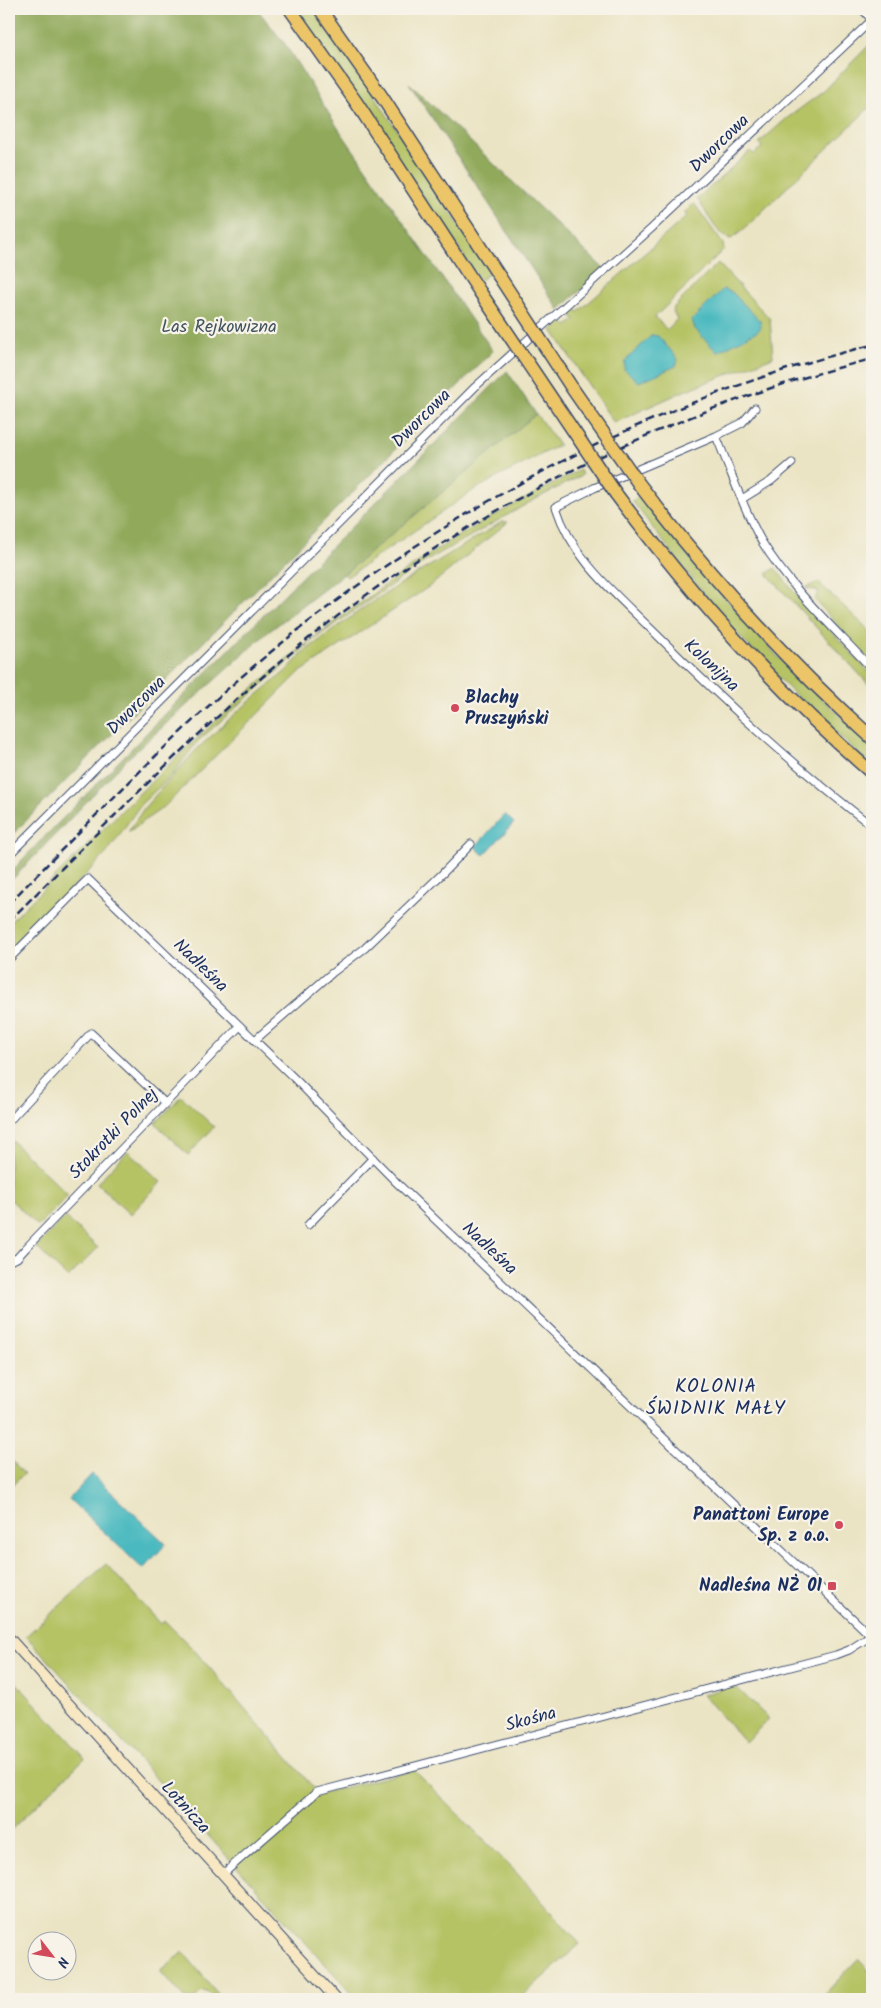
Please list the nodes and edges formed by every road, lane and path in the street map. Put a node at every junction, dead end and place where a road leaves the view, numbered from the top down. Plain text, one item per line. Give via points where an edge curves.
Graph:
1 (290, 9) edge
2 (320, 9) edge
3 (862, 9) edge
4 (872, 20) edge
5 (755, 408) dead end
6 (716, 436) junction
7 (792, 463) dead end
8 (742, 499) junction
9 (872, 669) edge
10 (872, 738) edge
11 (872, 773) edge
12 (872, 826) edge
13 (471, 844) dead end
14 (9, 855) edge
15 (9, 959) edge
16 (240, 1026) junction
17 (255, 1040) junction
18 (165, 1103) junction
19 (9, 1120) edge
20 (374, 1158) junction
21 (308, 1225) dead end
22 (9, 1261) edge
23 (872, 1637) edge
24 (9, 1638) edge
25 (223, 1874) junction
26 (336, 1999) edge

1 - 11 highway, bridge via 356,102 616,494 671,566 746,651
2 - 10 highway, bridge via 639,484 750,618
3 - 4 street
4 - 14 street, Dworcowa via 667,215 475,387
5 - 6 street via 742,423
6 - 8 street
6 - 12 street, Kolonijna via 588,490 556,507 570,541 592,570 684,662 824,789
7 - 8 street
8 - 9 street via 772,558
13 - 17 street via 365,948
15 - 16 street, Nadleśna via 88,879
16 - 17 street, Nadleśna
16 - 18 street, Stokrotki Polnej
17 - 20 street, Nadleśna
18 - 19 street via 92,1032
18 - 22 street, Stokrotki Polnej via 22,1253
20 - 21 street
20 - 23 street, Nadleśna
23 - 25 street, Skośna via 836,1655 318,1792
24 - 25 main road, Lotnicza
25 - 26 main road, Lotnicza

